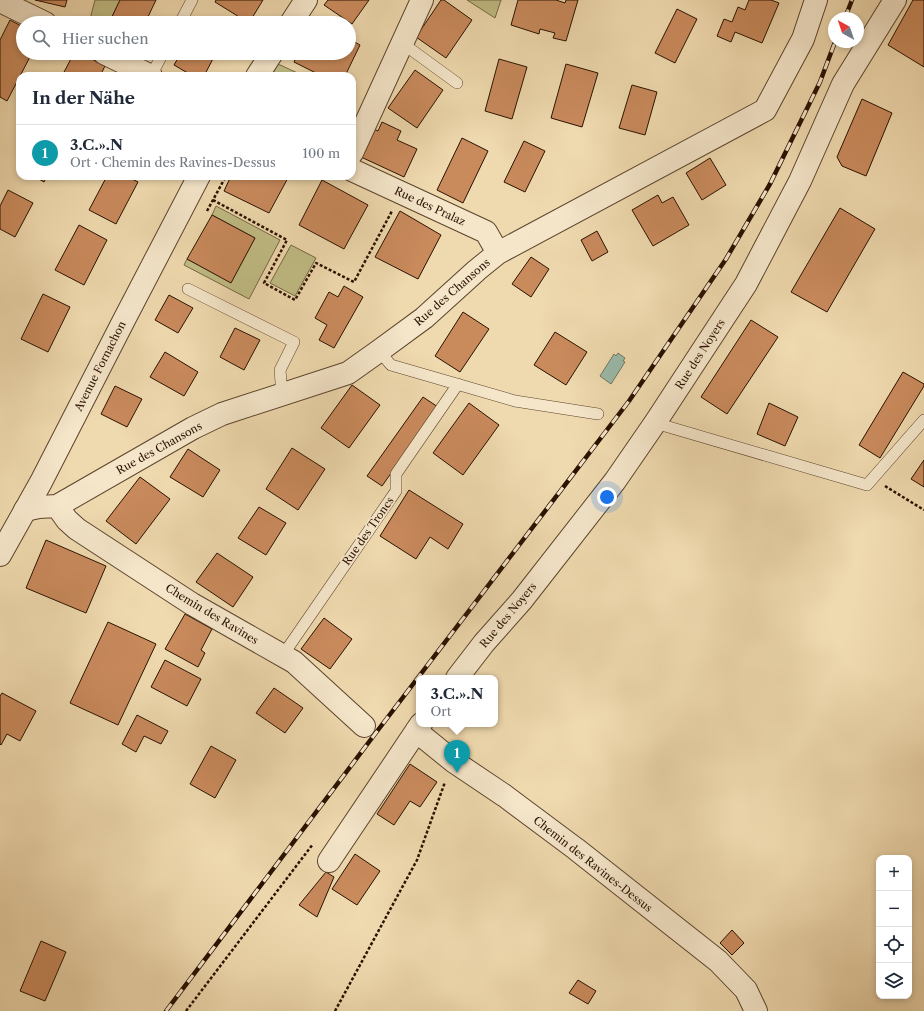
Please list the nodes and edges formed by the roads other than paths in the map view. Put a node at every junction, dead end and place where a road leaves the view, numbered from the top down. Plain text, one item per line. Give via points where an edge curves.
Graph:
1 (0, 0) edge
2 (192, 0) edge
3 (306, 0) edge
4 (422, 0) edge
5 (816, 0) edge
6 (895, 0) edge
7 (31, 16) edge
8 (184, 16) edge
9 (296, 16) edge
10 (402, 43) junction
11 (118, 60) edge
12 (159, 60) edge
13 (267, 60) edge
14 (143, 72) edge
15 (153, 72) edge
16 (260, 72) edge
17 (457, 83) dead end
18 (356, 144) edge
19 (356, 172) edge
20 (197, 180) edge
21 (498, 253) junction
22 (188, 289) dead end
23 (379, 351) junction
24 (458, 384) junction
25 (282, 394) junction
26 (598, 414) dead end
27 (924, 420) edge
28 (655, 423) junction
29 (57, 506) junction
30 (25, 510) junction
31 (0, 555) edge
32 (282, 655) junction
33 (459, 675) edge
34 (364, 726) dead end
35 (418, 727) edge
36 (329, 861) dead end
37 (756, 1011) edge

1 - 7 street
2 - 8 lane
3 - 9 street
4 - 10 street
5 - 21 street, Rue des Chansons via 803,39 765,110
6 - 28 street, Rue des Noyers via 843,84 800,181 746,284
10 - 17 lane
10 - 18 street
11 - 14 street
12 - 15 lane
13 - 16 street
19 - 21 street, Rue des Pralaz via 486,232
20 - 30 street, Avenue Fornachon
21 - 23 street, Rue des Chansons via 424,318
22 - 25 lane via 294,342 280,370
23 - 24 lane via 391,365
23 - 25 street, Rue des Chansons via 348,373
24 - 26 lane via 515,401
24 - 32 lane, Rue des Troncs via 396,474 396,491
25 - 29 street, Rue des Chansons via 222,414 193,428
27 - 28 lane via 868,485
28 - 33 street, Rue des Noyers via 615,481 532,588
29 - 30 street, Rue des Chansons
29 - 32 street, Chemin des Ravines via 67,520 84,533 192,604
30 - 31 street, Avenue Fornachon
32 - 34 street, Chemin des Ravines via 294,662
35 - 36 street
35 - 37 street, Chemin des Ravines-Dessus via 453,761 576,849 718,961 746,990

